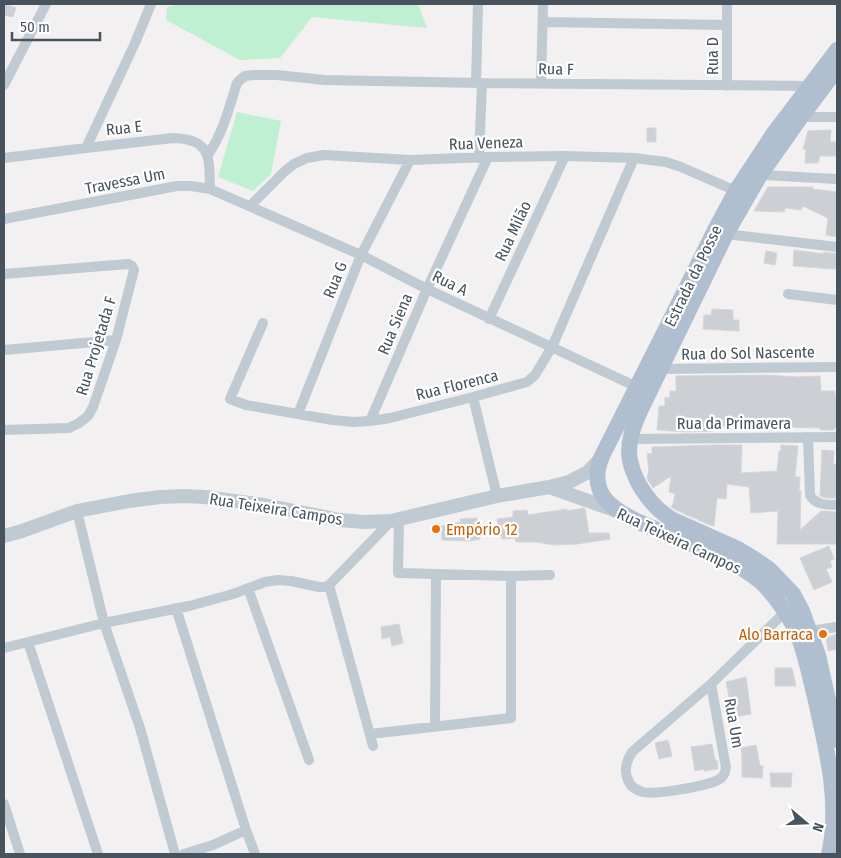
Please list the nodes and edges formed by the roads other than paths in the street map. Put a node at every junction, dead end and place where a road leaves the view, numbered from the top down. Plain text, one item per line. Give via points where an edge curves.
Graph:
1 (46, 4) edge
2 (150, 4) edge
3 (478, 4) edge
4 (543, 4) edge
5 (727, 4) edge
6 (543, 22) junction
7 (727, 25) junction
8 (837, 50) edge
9 (837, 69) edge
10 (479, 83) junction
11 (541, 84) junction
12 (4, 85) edge
13 (727, 86) junction
14 (787, 86) junction
15 (810, 86) junction
16 (800, 109) junction
17 (837, 117) edge
18 (86, 148) junction
19 (208, 155) junction
20 (564, 156) junction
21 (4, 158) edge
22 (484, 158) junction
23 (634, 158) junction
24 (410, 160) junction
25 (760, 175) junction
26 (837, 179) edge
27 (210, 189) junction
28 (736, 191) junction
29 (250, 206) junction
30 (4, 219) edge
31 (726, 234) junction
32 (837, 247) edge
33 (361, 255) junction
34 (4, 274) edge
35 (427, 289) junction
36 (788, 294) dead end
37 (837, 300) edge
38 (489, 319) junction
39 (263, 323) dead end
40 (116, 340) junction
41 (552, 347) junction
42 (4, 350) edge
43 (837, 367) edge
44 (659, 369) junction
45 (637, 387) junction
46 (473, 397) junction
47 (298, 414) junction
48 (370, 421) junction
49 (4, 430) edge
50 (808, 437) junction
51 (837, 437) edge
52 (630, 438) junction
53 (602, 456) junction
54 (629, 459) junction
55 (549, 487) junction
56 (496, 496) junction
57 (646, 496) junction
58 (837, 505) edge
59 (77, 511) junction
60 (622, 513) junction
61 (395, 520) junction
62 (4, 536) edge
63 (436, 574) junction
64 (550, 575) dead end
65 (511, 576) junction
66 (329, 585) junction
67 (248, 588) junction
68 (176, 608) junction
69 (785, 612) junction
70 (104, 623) junction
71 (837, 627) edge
72 (810, 631) junction
73 (28, 642) junction
74 (4, 648) edge
75 (712, 684) junction
76 (435, 727) junction
77 (370, 734) junction
78 (837, 740) edge
79 (374, 746) dead end
80 (309, 760) dead end
81 (4, 804) edge
82 (8, 828) edge
83 (246, 830) junction
84 (20, 854) edge
85 (98, 854) edge
86 (175, 854) edge
87 (184, 854) edge
88 (255, 854) edge
89 (829, 854) edge

1 - 12 street
2 - 18 street via 135,44
3 - 10 street
4 - 6 street
5 - 7 street, Rua D
6 - 7 street, Rua D
6 - 11 street
7 - 13 street, Rua D
8 - 15 main road, Estrada da Posse
9 - 16 main road, Estrada da Posse
10 - 11 street, Rua F
10 - 19 street, Rua F via 245,76 237,83 222,131
10 - 22 street
11 - 13 street, Rua F
13 - 14 street, Rua F
14 - 15 street, Rua F
14 - 16 street
15 - 16 main road, Estrada da Posse
16 - 17 street
16 - 25 main road, Estrada da Posse
16 - 28 main road, Estrada da Posse via 769,140
18 - 19 street, Rua E via 183,138 200,144
18 - 21 street, Rua E
19 - 27 street
20 - 22 street, Rua Veneza
20 - 23 street, Rua Veneza
20 - 38 street, Rua Milão
22 - 24 street, Rua Veneza
22 - 35 street, Rua Siena
23 - 28 street, Rua Veneza via 681,166
23 - 41 street, Rua Florenca
24 - 29 street, Rua Veneza via 324,155 307,158 284,172
24 - 33 street, Rua G
25 - 26 street
25 - 31 main road, Estrada da Posse
27 - 29 street, Travessa Um
27 - 30 street, Travessa Um via 178,186
28 - 45 main road, Estrada da Posse
29 - 33 street, Rua A
31 - 32 street
31 - 44 main road, Estrada da Posse
33 - 35 street, Rua A
33 - 47 street, Rua G
34 - 40 street, Rua Projetada F via 132,266 133,276
35 - 38 street, Rua A
35 - 48 street, Rua Siena
36 - 37 street
38 - 41 street, Rua A
39 - 47 street, Rua Florenca via 230,399
40 - 42 street
40 - 49 street, Rua Projetada F via 88,416 69,428
41 - 45 street, Rua A
41 - 46 street, Rua Florenca via 527,382
43 - 44 street, Rua do Sol Nascente
44 - 52 main road, Estrada da Posse
45 - 53 main road, Estrada da Posse
46 - 48 street, Rua Florenca
46 - 56 street
47 - 48 street, Rua Florenca via 332,420
50 - 51 street, Rua da Primavera
50 - 52 street, Rua da Primavera
50 - 58 street via 812,500
52 - 54 main road, Estrada da Posse
53 - 54 main road via 617,454
53 - 55 street, Rua Teixeira Campos via 578,478
53 - 60 main road, Estrada da Posse via 598,484 610,504
54 - 57 main road, Rua Teixeira Campos
55 - 56 street, Rua Teixeira Campos
55 - 60 street, Rua Teixeira Campos
56 - 61 street, Rua Teixeira Campos
57 - 60 main road via 633,510
57 - 72 main road, Rua Teixeira Campos via 672,519 738,550 769,569 793,594
59 - 61 street, Rua Teixeira Campos via 129,501 184,496 264,504 340,520
59 - 62 street, Rua Teixeira Campos
59 - 70 street
60 - 69 main road, Rua Teixeira Campos via 731,562 761,582
61 - 63 street via 398,573
61 - 66 street
63 - 65 street
63 - 76 street
64 - 65 street
65 - 76 street via 512,718
66 - 67 street via 320,587 278,580
66 - 77 street
67 - 68 street
67 - 80 street
68 - 70 street
68 - 83 street
69 - 75 street
69 - 89 main road, Rua Teixeira Campos via 802,647 828,757 834,797
70 - 73 street
70 - 86 street via 140,728
71 - 72 street
72 - 78 main road, Rua Teixeira Campos
73 - 74 street
73 - 85 street
75 - 75 street, Rua Um via 725,773 718,780 672,791 652,793 634,789 626,775 632,752
76 - 77 street
77 - 79 street
81 - 82 street
82 - 84 street
83 - 87 street
83 - 88 street

